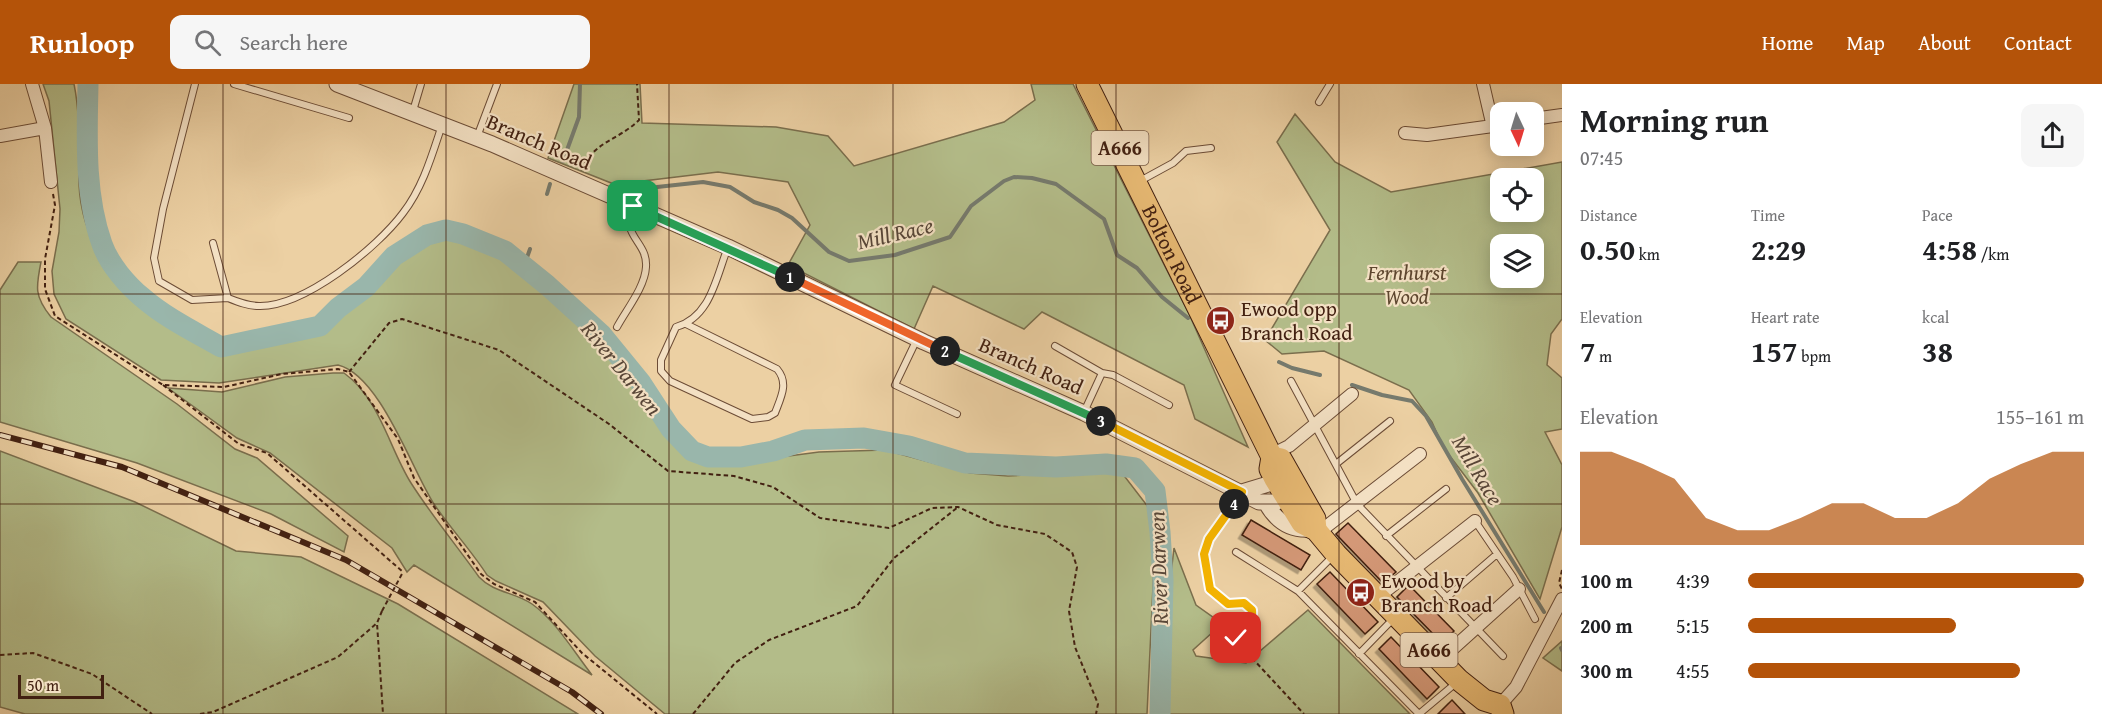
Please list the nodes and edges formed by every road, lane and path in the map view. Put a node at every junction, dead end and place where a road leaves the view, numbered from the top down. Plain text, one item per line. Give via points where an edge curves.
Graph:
1 (32, 84) edge
2 (195, 84) edge
3 (234, 84) edge
4 (337, 84) edge
5 (422, 84) edge
6 (497, 84) edge
7 (637, 84) edge
8 (1087, 84) edge
9 (1330, 84) edge
10 (1484, 84) edge
11 (1319, 102) dead end
12 (1490, 103) edge
13 (412, 112) junction
14 (1562, 115) edge
15 (1544, 117) edge
16 (349, 118) dead end
17 (442, 124) junction
18 (1490, 127) edge
19 (45, 128) junction
20 (1405, 133) dead end
21 (0, 136) edge
22 (477, 138) junction
23 (1211, 148) dead end
24 (576, 181) junction
25 (51, 182) joint
26 (1137, 183) junction
27 (633, 206) junction
28 (213, 243) dead end
29 (728, 247) junction
30 (228, 298) junction
31 (686, 324) junction
32 (617, 327) dead end
33 (918, 339) junction
34 (1055, 346) dead end
35 (349, 372) junction
36 (1102, 373) junction
37 (1291, 381) dead end
38 (163, 385) junction
39 (1352, 394) dead end
40 (1169, 405) dead end
41 (1084, 412) junction
42 (957, 414) dead end
43 (1390, 422) dead end
44 (1315, 425) junction
45 (1420, 454) dead end
46 (1271, 456) junction
47 (1336, 464) junction
48 (1446, 489) dead end
49 (1284, 491) junction
50 (1242, 492) junction
51 (1358, 504) junction
52 (958, 507) junction
53 (1475, 521) joint
54 (1316, 530) junction
55 (1386, 536) junction
56 (1236, 552) dead end
57 (1336, 554) junction
58 (1497, 555) junction
59 (1416, 567) junction
60 (1562, 570) edge
61 (1519, 589) junction
62 (1562, 589) edge
63 (1298, 591) junction
64 (1378, 597) junction
65 (1446, 598) junction
66 (1562, 599) edge
67 (1397, 616) junction
68 (1535, 619) dead end
69 (377, 623) junction
70 (1476, 628) junction
71 (1236, 638) dead end
72 (1359, 654) junction
73 (0, 655) edge
74 (1503, 656) dead end
75 (1252, 658) dead end
76 (1439, 661) junction
77 (1459, 680) junction
78 (1501, 710) edge
79 (152, 714) edge
80 (200, 714) edge
81 (383, 714) edge
82 (657, 714) edge
83 (693, 714) edge
84 (1096, 714) edge
85 (1304, 714) edge
86 (1419, 714) edge

1 - 19 street
2 - 30 lane via 154,258 159,281 192,300
3 - 16 lane
4 - 13 street, Branch Road
5 - 13 lane
6 - 22 lane
7 - 24 path via 639,120 630,129 603,141 585,161
8 - 26 highway, Bolton Road / A666
9 - 11 lane
10 - 12 street
13 - 17 street, Branch Road
14 - 15 street
17 - 22 street, Branch Road
17 - 30 lane via 424,177 404,212 339,273 271,305 241,304
18 - 20 street via 1427,135
19 - 21 street
19 - 25 street
22 - 24 street, Branch Road
23 - 26 lane via 1186,151
24 - 27 street, Branch Road
25 - 38 path via 55,205 45,259 45,290 56,316
26 - 46 highway, Bolton Road / A666
27 - 29 street, Branch Road
27 - 32 lane via 629,228 646,256 645,275
28 - 30 lane
29 - 31 lane via 706,307
29 - 33 street, Branch Road
31 - 31 lane via 676,327 661,360 661,371 670,381 752,419 775,413 784,384 777,369
33 - 41 street, Branch Road
33 - 42 lane via 894,385
34 - 36 lane
35 - 38 path via 338,369 282,374 224,387
35 - 52 path via 389,323 402,319 499,350 609,424 668,471 735,476 773,487 820,518 889,528 932,508
35 - 82 path via 398,439 414,478 481,574 535,602 582,653
36 - 40 lane
36 - 41 lane
37 - 44 lane
38 - 69 path, bridge via 239,444 267,453 403,572
39 - 44 street
41 - 50 street, Branch Road
43 - 47 lane
44 - 46 street
44 - 47 lane
45 - 51 street
46 - 49 highway, Bolton Road / A666 via 1270,469
47 - 51 lane
48 - 55 lane
49 - 50 street
49 - 50 street, Branch Road
49 - 54 highway, Bolton Road / A666 via 1315,519
49 - 54 street via 1278,519 1296,530
50 - 71 path via 1209,539 1204,554 1210,589 1228,604 1244,603 1252,610 1253,620 1248,629
51 - 54 street
51 - 55 lane
52 - 83 path via 894,558 857,606 769,640 735,663
52 - 84 path via 997,525 1045,534 1072,552 1077,567 1069,611 1075,646 1098,704
53 - 58 lane
53 - 59 street
54 - 57 highway, Bolton Road / A666
55 - 59 lane
56 - 63 lane
57 - 63 lane
57 - 64 highway, Bolton Road / A666
58 - 61 lane
58 - 65 lane
59 - 64 street
59 - 65 lane
60 - 62 path
61 - 68 lane
61 - 70 street
63 - 72 lane
64 - 67 highway, Bolton Road / A666
65 - 70 lane
66 - 78 street
67 - 72 lane
67 - 76 highway, Bolton Road / A666
69 - 80 path via 338,657 213,712
69 - 81 path
70 - 74 lane
70 - 76 street
72 - 86 lane
73 - 79 path via 33,653 92,674
75 - 85 path
76 - 77 highway, Bolton Road / A666
77 - 78 highway, Bolton Road / A666
77 - 86 lane

